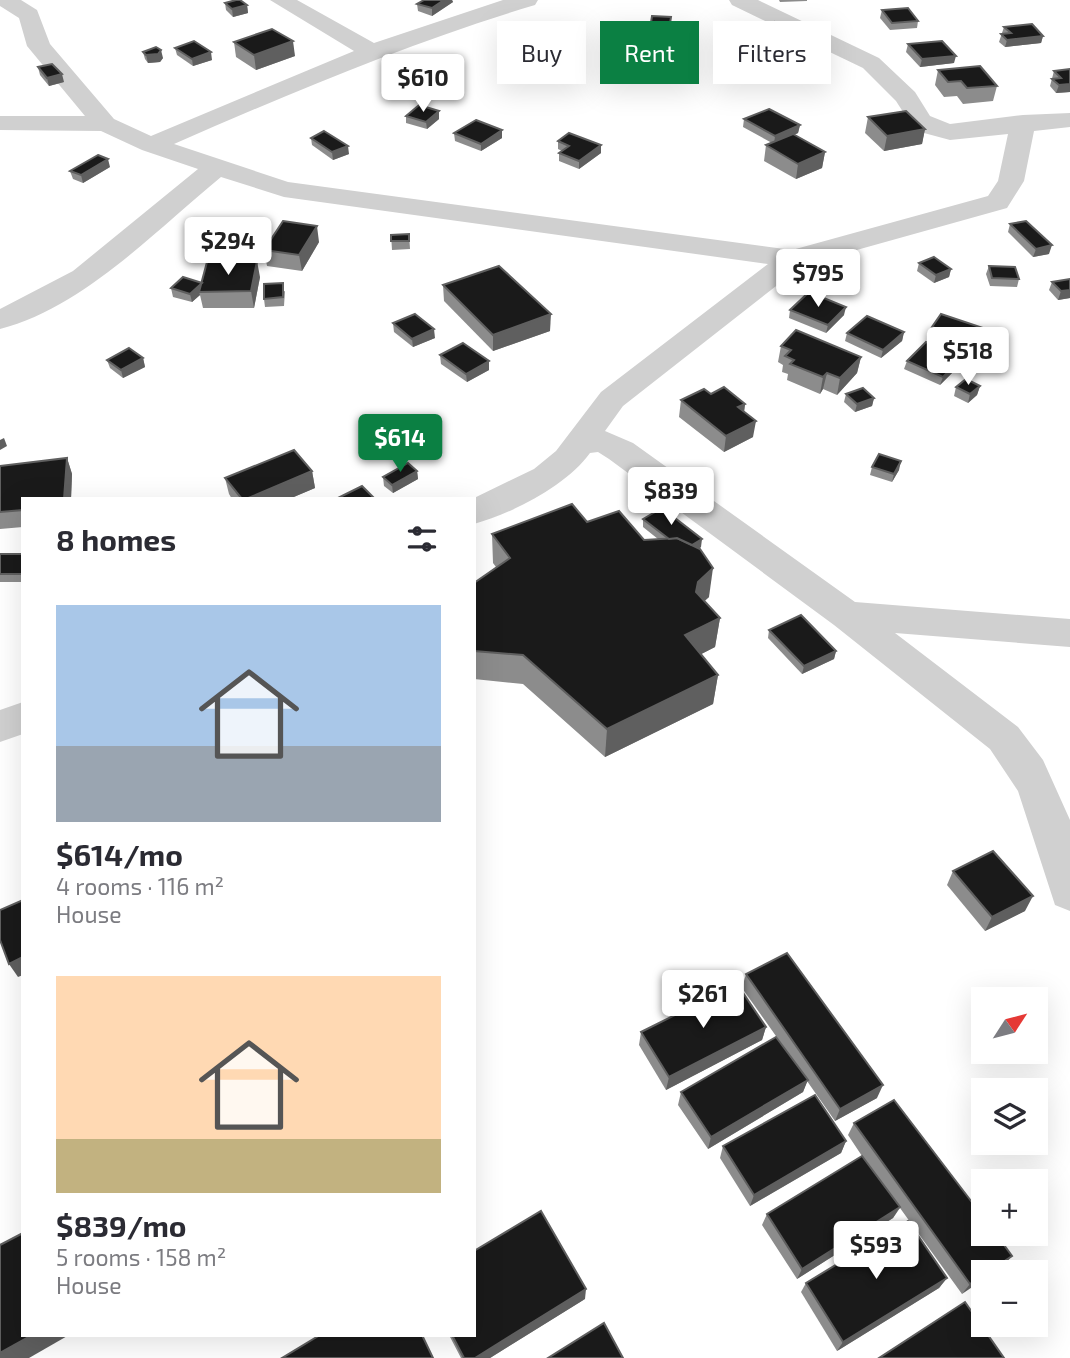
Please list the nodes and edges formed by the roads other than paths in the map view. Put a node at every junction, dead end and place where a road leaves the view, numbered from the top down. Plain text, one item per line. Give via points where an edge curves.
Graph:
1 (6, 0) edge
2 (281, 0) edge
3 (527, 0) edge
4 (740, 0) edge
5 (370, 51) junction
6 (1070, 120) edge
7 (1023, 122) junction
8 (0, 123) edge
9 (105, 124) junction
10 (151, 145) junction
11 (215, 168) junction
12 (793, 259) junction
13 (0, 320) edge
14 (582, 443) junction
15 (476, 511) edge
16 (847, 615) junction
17 (1070, 633) edge
18 (21, 718) edge
19 (0, 726) edge
20 (1070, 892) edge

1 - 9 street via 29,15 39,46
2 - 5 street
3 - 5 street
4 - 7 street via 871,64 906,97 916,116 933,128 950,132
5 - 10 street
6 - 7 street
7 - 12 street via 1011,181 998,202
8 - 9 street
9 - 10 street
10 - 11 street
11 - 12 street via 284,189
11 - 13 street via 83,277
12 - 14 street via 612,399
14 - 15 street via 546,477
14 - 16 street via 604,441 621,451
16 - 17 street
16 - 20 street via 1023,757 1037,781
18 - 19 street

